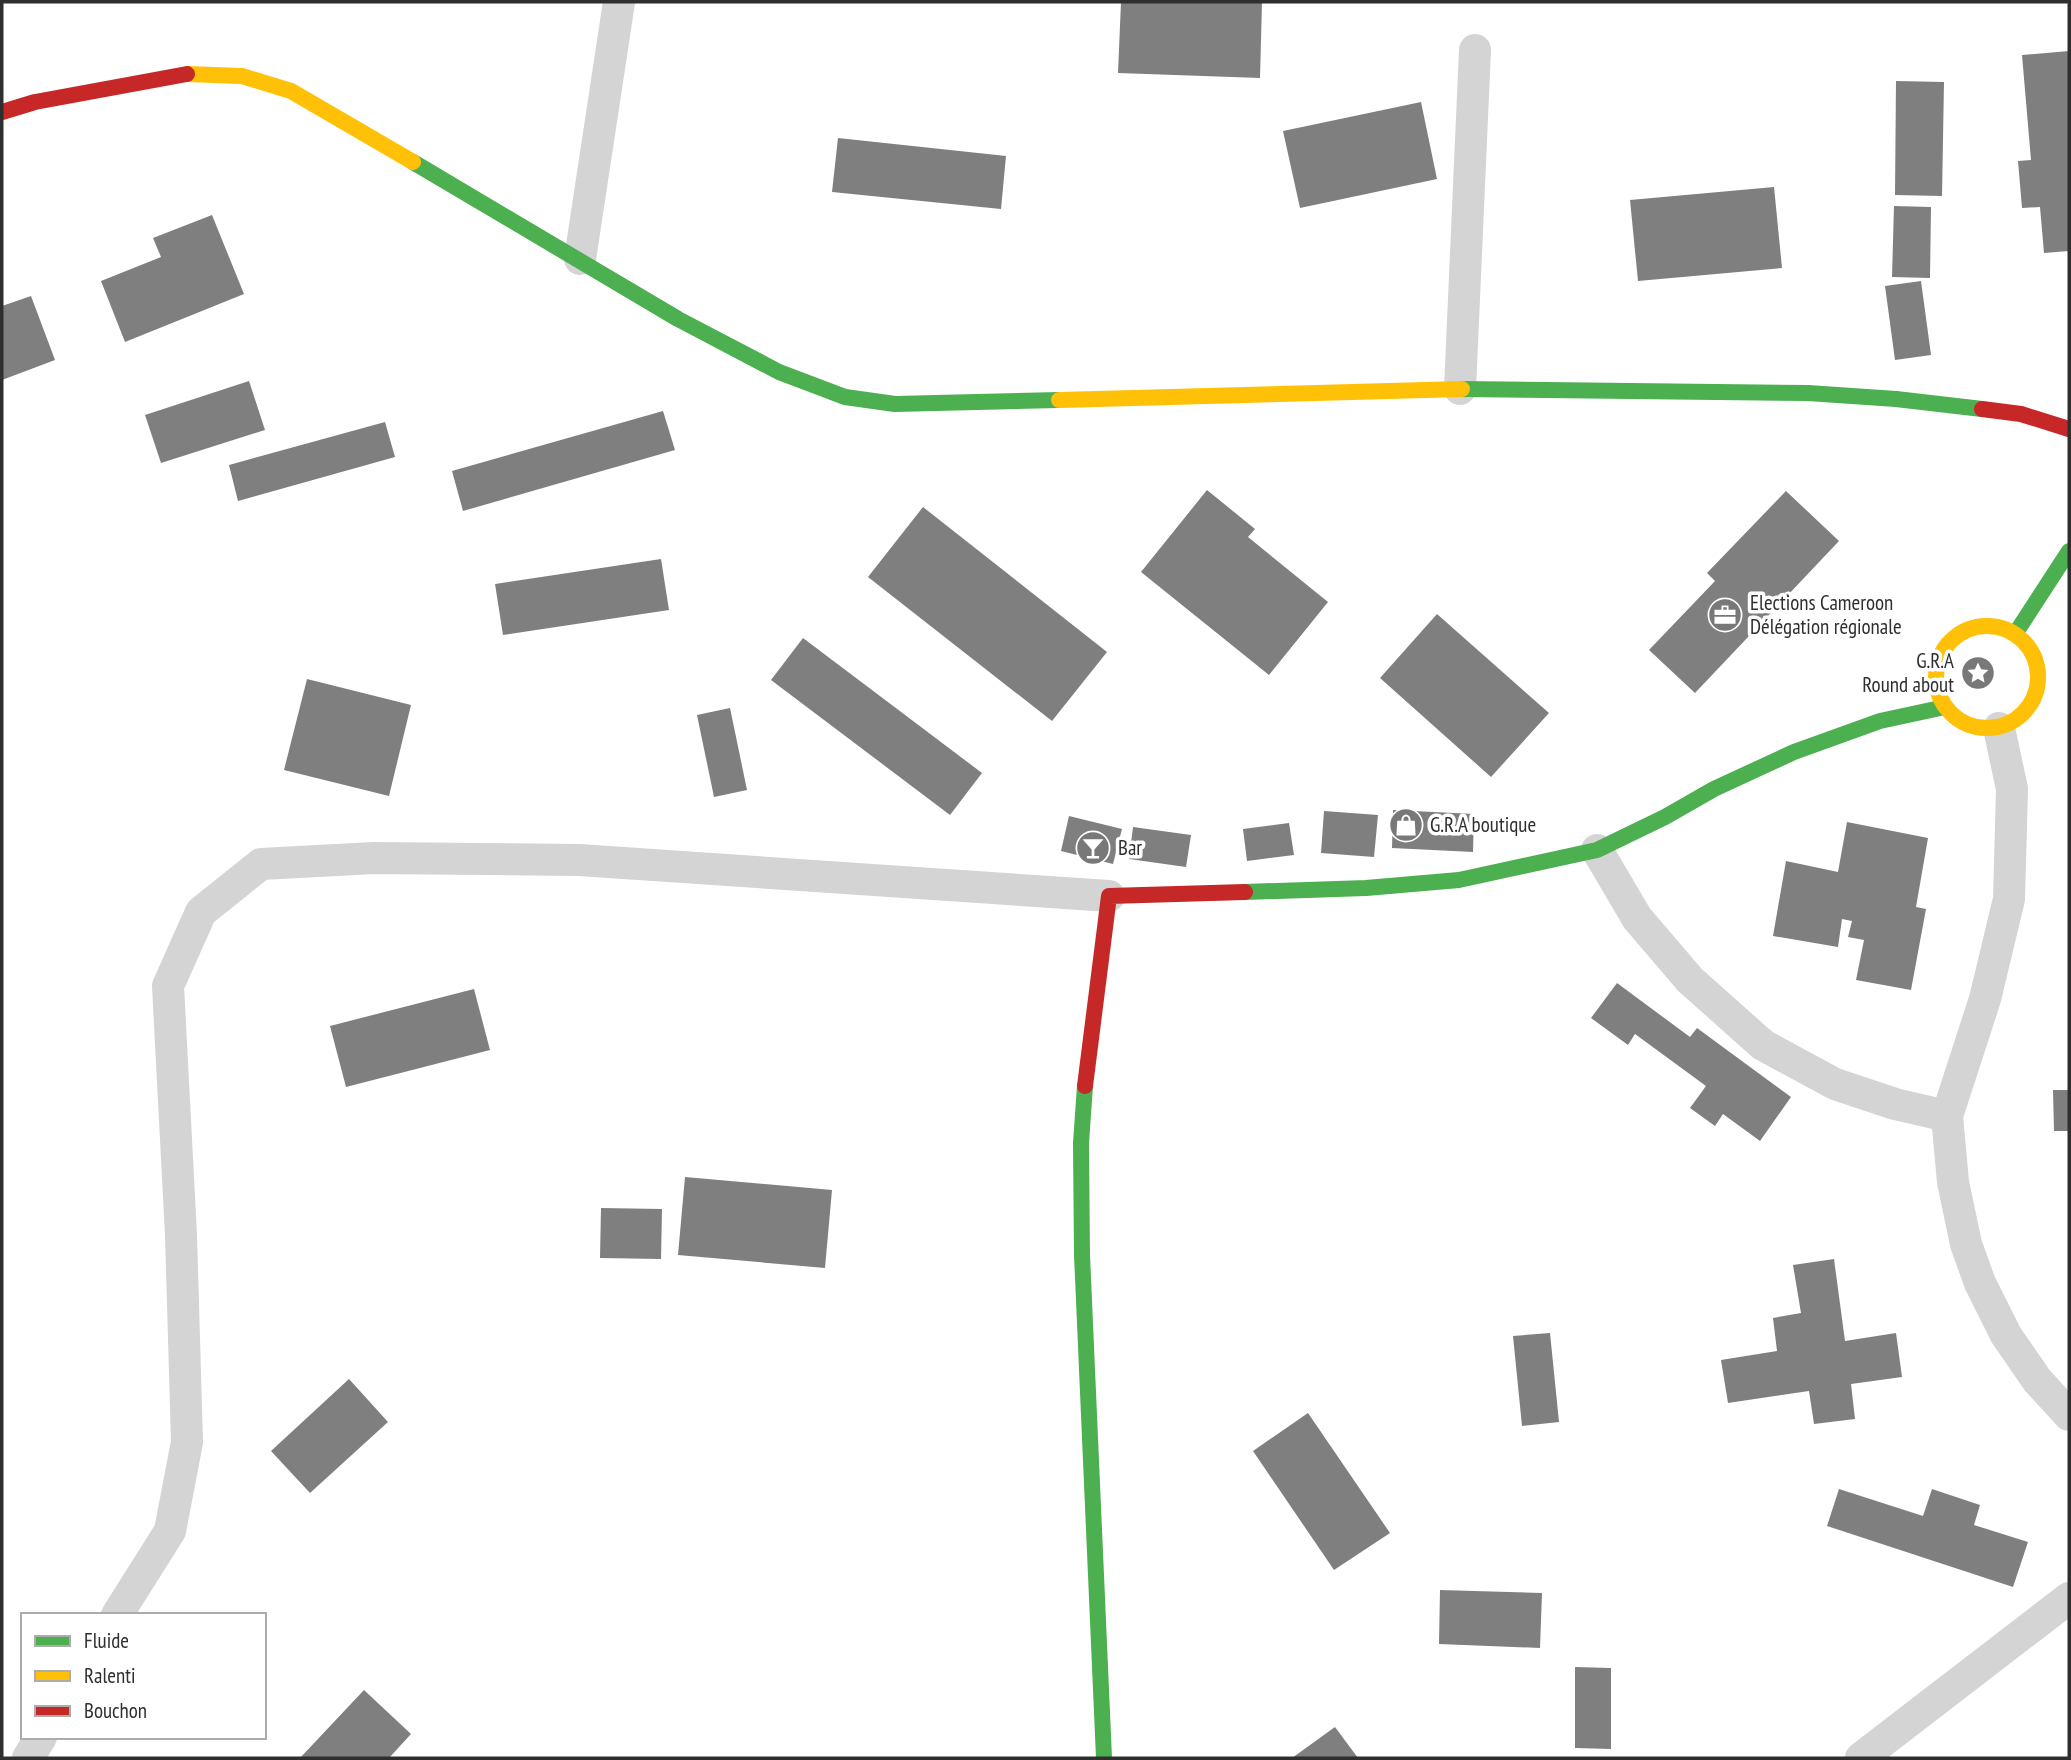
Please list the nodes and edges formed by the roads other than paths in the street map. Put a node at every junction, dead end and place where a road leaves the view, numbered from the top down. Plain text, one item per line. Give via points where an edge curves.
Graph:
1 (619, 2) edge
2 (1475, 50) dead end
3 (2, 112) edge
4 (580, 259) junction
5 (1460, 389) junction
6 (2069, 429) edge
7 (2069, 551) edge
8 (2015, 634) junction
9 (1945, 707) junction
10 (1999, 727) junction
11 (1597, 850) junction
12 (1109, 896) junction
13 (1947, 1116) junction
14 (2069, 1415) edge
15 (2069, 1598) edge
16 (118, 1613) edge
17 (40, 1739) edge
18 (29, 1758) edge
19 (1104, 1758) edge
20 (1861, 1758) edge

1 - 4 street
2 - 5 street
3 - 4 street via 181,74 242,76 291,91
4 - 5 street via 678,320 779,372 845,397 895,404
5 - 6 street via 1821,393 2021,414
7 - 8 street
8 - 9 street via 1996,626 1976,627 1957,635 1943,649 1936,669 1937,689
8 - 10 street via 2038,666 2038,686 2031,705 2017,720
9 - 10 street via 1959,721 1979,728
9 - 11 street via 1880,721 1794,752
10 - 13 street via 2012,789 2009,899 1985,999
11 - 12 street via 1459,880 1292,892
11 - 13 street via 1637,919 1690,980 1763,1045 1835,1084
12 - 16 street via 579,860 374,859 261,864 201,912 168,986 187,1442 170,1531
12 - 19 street via 1082,1141 1082,1308
13 - 14 street via 1953,1182 1980,1283 2006,1335
15 - 20 street
17 - 18 street

